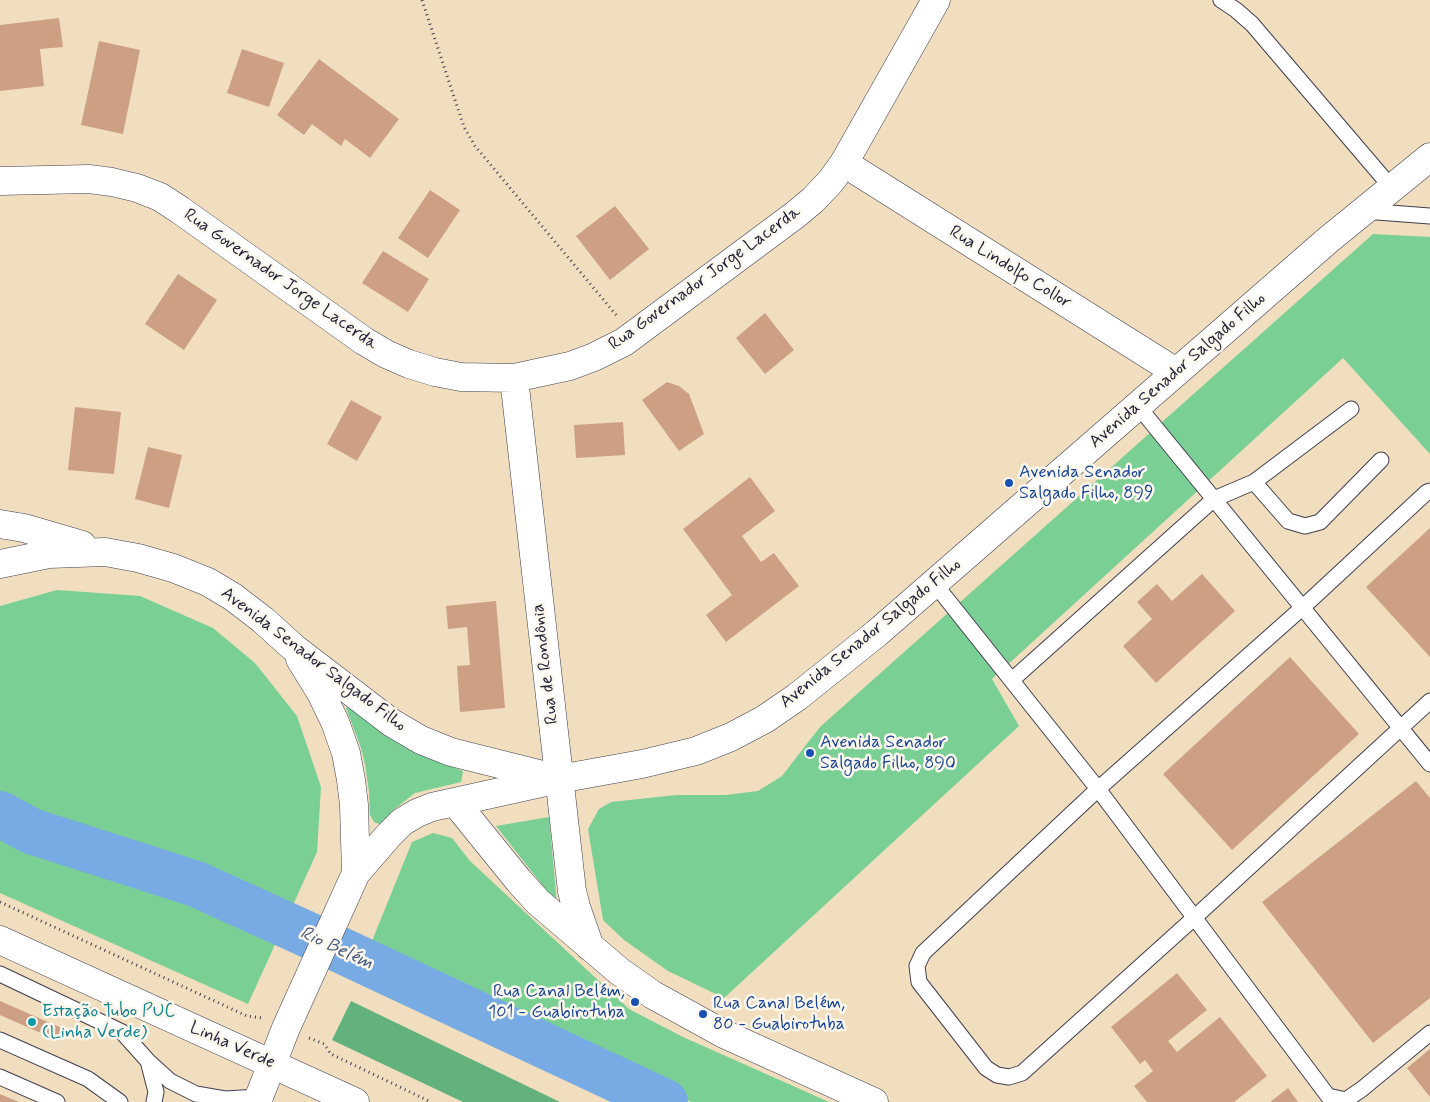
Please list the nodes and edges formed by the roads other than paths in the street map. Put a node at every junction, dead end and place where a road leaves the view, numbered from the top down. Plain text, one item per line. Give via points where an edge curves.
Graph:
1 (936, 0) edge
2 (1221, 0) edge
3 (1430, 158) edge
4 (844, 164) junction
5 (0, 181) edge
6 (1392, 187) junction
7 (1362, 211) junction
8 (1430, 216) edge
9 (1176, 372) junction
10 (514, 378) junction
11 (1138, 406) junction
12 (1350, 409) dead end
13 (1381, 460) dead end
14 (1254, 482) junction
15 (1430, 491) edge
16 (1214, 499) junction
17 (0, 524) edge
18 (105, 552) junction
19 (0, 564) edge
20 (934, 583) junction
21 (1302, 608) junction
22 (294, 648) junction
23 (1012, 680) junction
24 (1430, 701) edge
25 (1400, 728) junction
26 (1430, 764) edge
27 (559, 779) junction
28 (1098, 789) junction
29 (455, 802) junction
30 (356, 874) junction
31 (1194, 918) junction
32 (0, 940) edge
33 (590, 947) junction
34 (0, 974) edge
35 (1430, 1033) edge
36 (0, 1040) edge
37 (148, 1061) junction
38 (271, 1064) junction
39 (0, 1077) edge
40 (258, 1099) edge
41 (57, 1102) edge
42 (120, 1102) edge
43 (154, 1102) edge
44 (355, 1102) edge
45 (874, 1102) edge

1 - 4 main road, Rua Governador Jorge Lacerda
2 - 6 lane via 1252,24
3 - 6 main road, Avenida Senador Salgado Filho
4 - 9 main road, Rua Lindolfo Collor
4 - 10 main road, Rua Governador Jorge Lacerda via 819,194 795,215 634,335 610,350 570,366
5 - 10 main road, Rua Governador Jorge Lacerda via 89,179 137,188 180,210 386,354 435,372 461,377
6 - 7 main road, Avenida Senador Salgado Filho
7 - 8 lane
7 - 9 main road, Avenida Senador Salgado Filho
9 - 11 main road, Avenida Senador Salgado Filho
10 - 27 main road, Rua de Rondônia
11 - 16 lane
11 - 20 main road, Avenida Senador Salgado Filho
12 - 14 lane
13 - 14 lane via 1320,522 1305,526 1288,521
14 - 16 lane
15 - 21 lane
16 - 21 lane
16 - 23 lane
17 - 18 main road
18 - 19 main road, Avenida Senador Salgado Filho via 49,554
18 - 22 main road, Avenida Senador Salgado Filho via 173,568 208,582 263,620
20 - 23 lane
20 - 27 main road, Avenida Senador Salgado Filho via 797,697 731,737 668,759
21 - 25 lane
21 - 28 lane
22 - 27 main road, Avenida Senador Salgado Filho via 392,723 421,740 459,754
22 - 30 main road via 321,693 346,753 354,804
23 - 28 lane
24 - 25 lane
25 - 26 lane
25 - 31 lane
27 - 29 main road
27 - 33 main road, Rua de Rondônia via 572,891
28 - 31 lane
28 - 31 lane via 923,953 917,966 919,982 986,1068 996,1075 1022,1073
29 - 30 main road via 417,813 402,822
29 - 33 main road via 538,902
30 - 38 main road
31 - 35 lane via 1328,1096 1346,1100
32 - 38 main road, Linha Verde
33 - 45 main road via 653,995 689,1016
34 - 37 lane via 122,1032
36 - 42 lane via 88,1079
37 - 40 lane via 170,1081 196,1094 226,1099
37 - 43 lane via 156,1092
38 - 40 main road
38 - 44 main road, Linha Verde
39 - 41 lane

